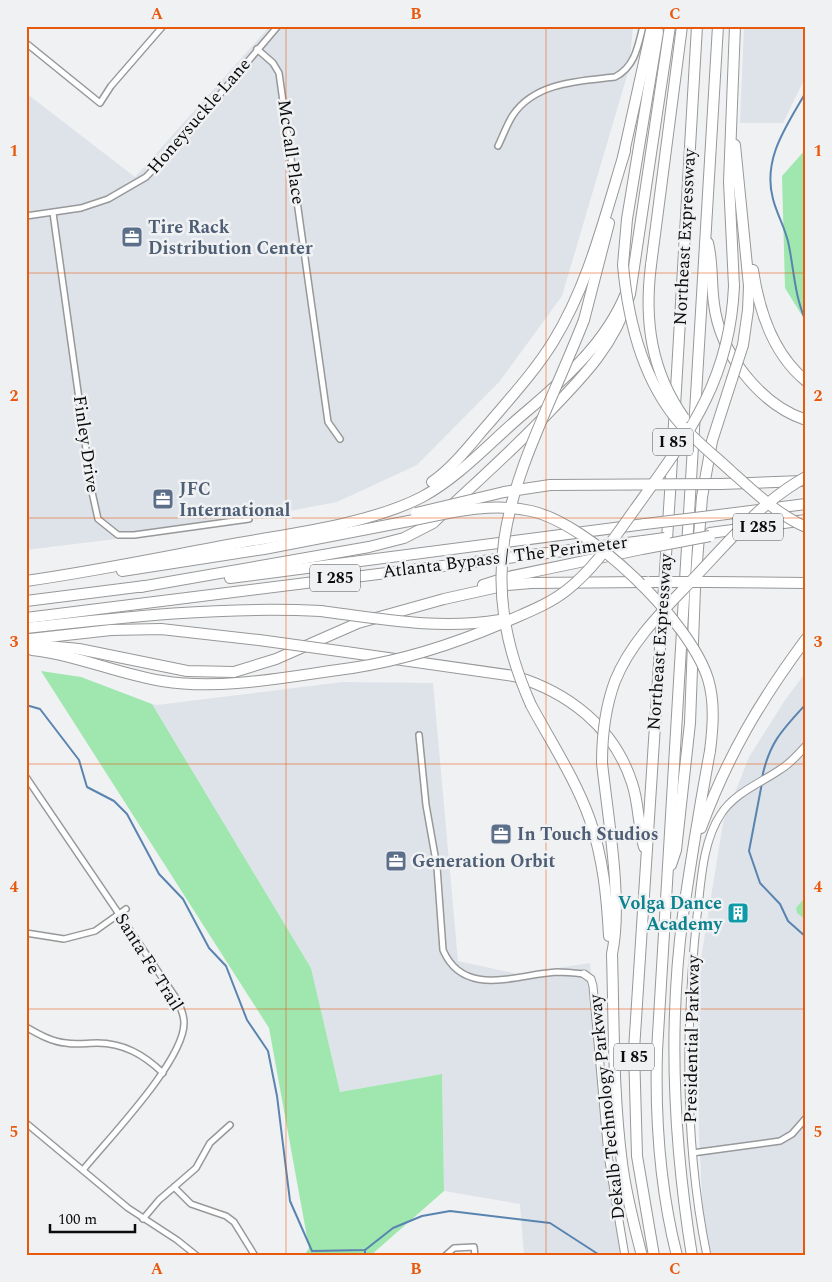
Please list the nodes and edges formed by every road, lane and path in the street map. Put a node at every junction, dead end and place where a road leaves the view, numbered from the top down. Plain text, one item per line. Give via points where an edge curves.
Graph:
1 (163, 26) edge
2 (278, 26) edge
3 (643, 26) edge
4 (652, 26) edge
5 (658, 26) edge
6 (670, 26) edge
7 (682, 26) edge
8 (697, 26) edge
9 (718, 26) edge
10 (735, 26) edge
11 (26, 43) edge
12 (257, 49) junction
13 (731, 92) junction
14 (498, 146) dead end
15 (625, 151) junction
16 (739, 185) junction
17 (53, 213) junction
18 (26, 216) edge
19 (705, 230) junction
20 (633, 273) junction
21 (806, 381) edge
22 (806, 420) edge
23 (340, 439) dead end
24 (735, 474) junction
25 (806, 479) edge
26 (806, 504) edge
27 (415, 517) junction
28 (249, 519) dead end
29 (350, 520) junction
30 (806, 520) edge
31 (806, 527) edge
32 (642, 545) junction
33 (38, 580) junction
34 (26, 581) edge
35 (806, 582) edge
36 (140, 587) junction
37 (444, 599) junction
38 (26, 601) edge
39 (26, 618) edge
40 (516, 618) junction
41 (26, 628) edge
42 (806, 639) edge
43 (26, 640) edge
44 (26, 644) edge
45 (26, 650) edge
46 (419, 735) dead end
47 (806, 746) edge
48 (26, 777) edge
49 (696, 843) junction
50 (646, 857) junction
51 (666, 880) junction
52 (126, 908) dead end
53 (119, 914) junction
54 (26, 933) edge
55 (612, 954) junction
56 (584, 974) joint
57 (26, 1027) edge
58 (163, 1073) junction
59 (806, 1118) edge
60 (26, 1122) edge
61 (230, 1125) dead end
62 (692, 1152) junction
63 (83, 1170) junction
64 (174, 1187) junction
65 (143, 1219) junction
66 (197, 1256) edge
67 (255, 1256) edge
68 (445, 1256) edge
69 (475, 1256) edge
70 (625, 1256) edge
71 (642, 1256) edge
72 (654, 1256) edge
73 (677, 1256) edge
74 (692, 1256) edge
75 (707, 1256) edge

1 - 11 street via 100,103
2 - 12 street, Honeysuckle Lane
3 - 14 street via 637,52 621,74 564,83 538,94 514,114
4 - 15 highway
5 - 24 highway, bridge via 626,219 623,265 632,325 651,377 678,420
6 - 20 highway
7 - 24 highway, bridge via 651,265 648,324 657,366 666,389 688,423
8 - 50 highway, Northeast Expressway / I 85
9 - 19 highway, Northeast Expressway / I 85
10 - 13 highway
12 - 17 street, Honeysuckle Lane via 146,177 108,199
12 - 23 street, McCall Place via 274,62 279,73 328,422
13 - 16 highway
13 - 40 highway, bridge via 729,182 734,286 725,354 710,393 688,434 585,575 554,599
15 - 29 highway via 582,283 540,361 440,476 411,497
15 - 55 highway, bridge via 584,320 514,489 502,546 501,583 504,619 517,669 531,704 590,820 604,880
16 - 21 highway via 764,316 777,346
16 - 51 highway, bridge via 749,286 748,310 743,345 712,441 702,497 690,723 676,850
17 - 18 street, Honeysuckle Lane
17 - 28 street, Finley Drive via 98,519 118,535 134,536
19 - 22 highway via 712,261 714,305 724,340 747,377 763,394
19 - 51 highway, Northeast Expressway / I 85
20 - 29 highway via 608,326 555,388 424,496 382,514
20 - 36 highway via 624,314 592,368 526,436 433,523 404,538 369,547
24 - 31 highway, bridge via 771,506
25 - 27 highway, bridge via 721,484 550,485 504,492
25 - 55 highway, bridge via 790,486 749,520 641,637 616,680 606,710 602,763 614,874 616,939
26 - 36 highway, Atlanta Bypass / The Perimeter / I 285, bridge
27 - 33 highway via 264,549
27 - 49 highway, bridge via 476,508 521,509 552,517 588,538 676,621 708,680 713,724
29 - 33 highway
30 - 32 highway, Atlanta Bypass / The Perimeter / I 285, bridge
32 - 37 highway via 508,576
32 - 39 highway, Atlanta Bypass / The Perimeter / I 285
33 - 34 highway
35 - 37 highway, bridge via 517,584
36 - 38 highway, Atlanta Bypass / The Perimeter / I 285
37 - 44 highway via 358,623 276,659 234,672 187,671 79,649
40 - 41 highway, bridge via 468,625 433,625 321,611 251,610 124,617
40 - 45 highway, bridge via 470,637 387,663 234,683 184,683
42 - 49 highway via 743,732 720,776
43 - 50 highway, bridge via 111,630 161,629 346,652 514,676 533,682 570,701 588,714 608,736 632,783
46 - 56 street, Dekalb Technology Parkway via 426,805 437,867 443,950 447,959 464,975 482,980 558,972
47 - 62 street, Presidential Parkway via 787,765 728,805 714,826 700,887 693,953 688,1050
48 - 53 street, Santa Fe Trail
49 - 74 highway via 683,916 674,1078
50 - 72 highway, Northeast Expressway / I 85 via 634,1090 636,1156
51 - 73 highway, Northeast Expressway / I 85 via 656,1092 658,1146
52 - 53 street
53 - 54 street via 95,931 64,939
53 - 58 street, Santa Fe Trail via 183,1012 181,1037
55 - 71 highway via 622,1163
56 - 70 street, Dekalb Technology Parkway via 591,979 593,986 608,1155
57 - 58 street via 66,1043 100,1043 131,1050
58 - 63 street, Santa Fe Trail
59 - 62 street via 792,1134 780,1141
60 - 63 street
61 - 64 street via 210,1142 196,1168
62 - 75 street, Presidential Parkway
63 - 65 street
64 - 65 street
64 - 67 street via 192,1204 234,1222
65 - 66 street
68 - 69 street via 454,1248 474,1247

